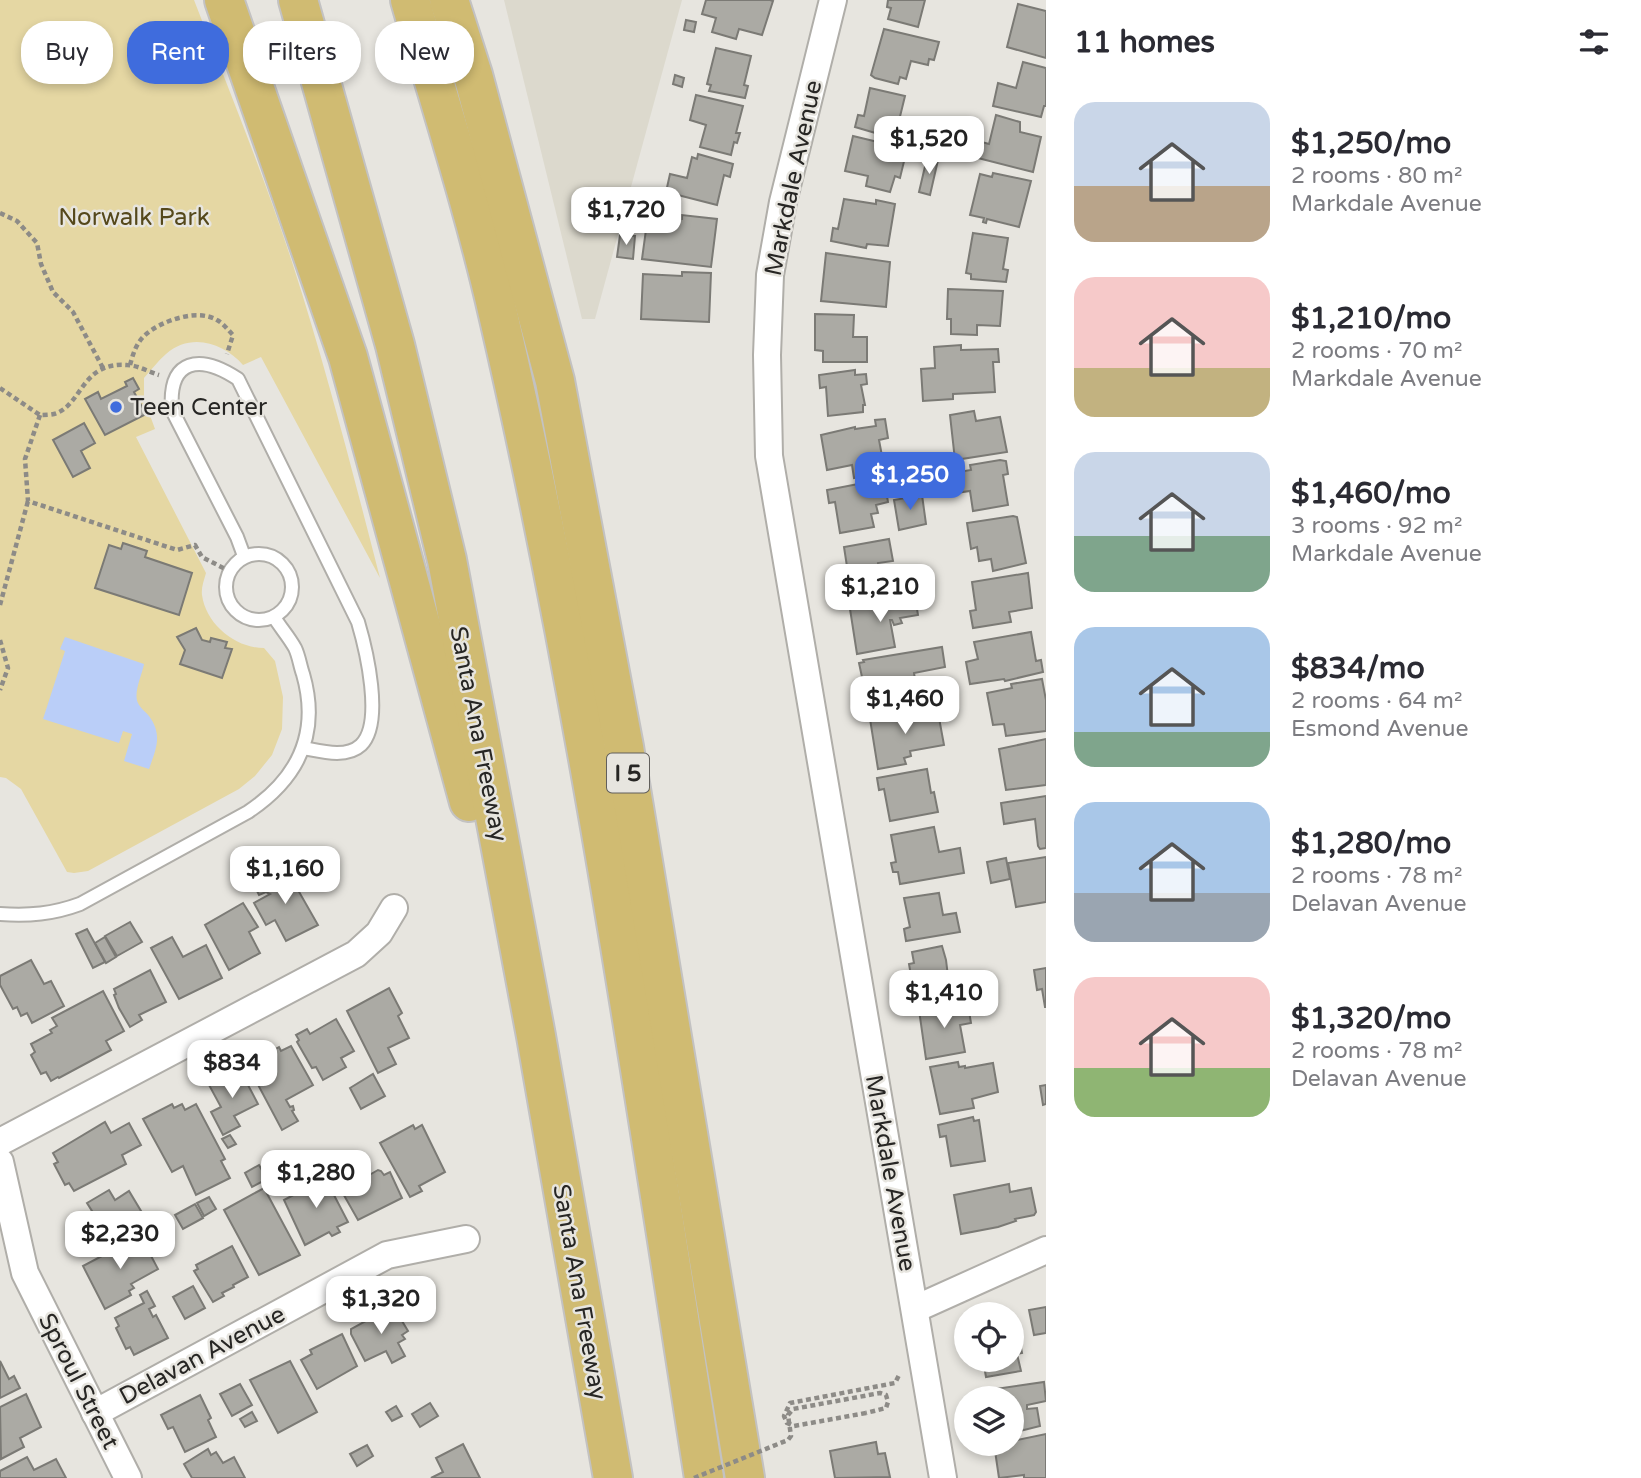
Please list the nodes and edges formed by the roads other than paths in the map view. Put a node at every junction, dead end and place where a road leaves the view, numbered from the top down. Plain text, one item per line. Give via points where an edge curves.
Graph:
1 (224, 0) edge
2 (298, 0) edge
3 (410, 0) edge
4 (449, 0) edge
5 (468, 0) edge
6 (833, 0) edge
7 (456, 21) edge
8 (470, 21) edge
9 (474, 75) edge
10 (244, 556) junction
11 (274, 617) junction
12 (303, 747) junction
13 (394, 908) dead end
14 (0, 914) edge
15 (536, 1036) junction
16 (0, 1142) edge
17 (0, 1162) edge
18 (466, 1239) dead end
19 (1046, 1250) edge
20 (915, 1309) junction
21 (94, 1413) junction
22 (128, 1478) edge
23 (613, 1478) edge
24 (704, 1478) edge
25 (745, 1478) edge
26 (943, 1478) edge

1 - 15 highway via 348,357
2 - 15 highway, Santa Ana Freeway via 395,345 447,560
3 - 24 highway via 495,298 544,524 578,698
4 - 7 highway, I 5
5 - 8 highway
6 - 20 street, Markdale Avenue via 783,202 770,275 769,456
9 - 25 highway, I 5 via 555,380 624,747
10 - 11 lane via 265,554 288,570 292,595
10 - 11 lane via 229,571 227,596 244,617
10 - 12 lane via 172,410 174,381 182,369 197,364 209,363 239,382 358,622 369,662 368,733 361,745 350,751 329,754
11 - 12 lane via 295,649 306,689 310,707
12 - 14 lane via 266,800 80,904 28,916
13 - 16 street via 379,933 356,954
15 - 23 highway, Santa Ana Freeway
17 - 21 street, Sproul Street via 25,1273
18 - 21 street, Delavan Avenue via 387,1255
19 - 20 street
20 - 26 street, Markdale Avenue
21 - 22 street, Sproul Street

